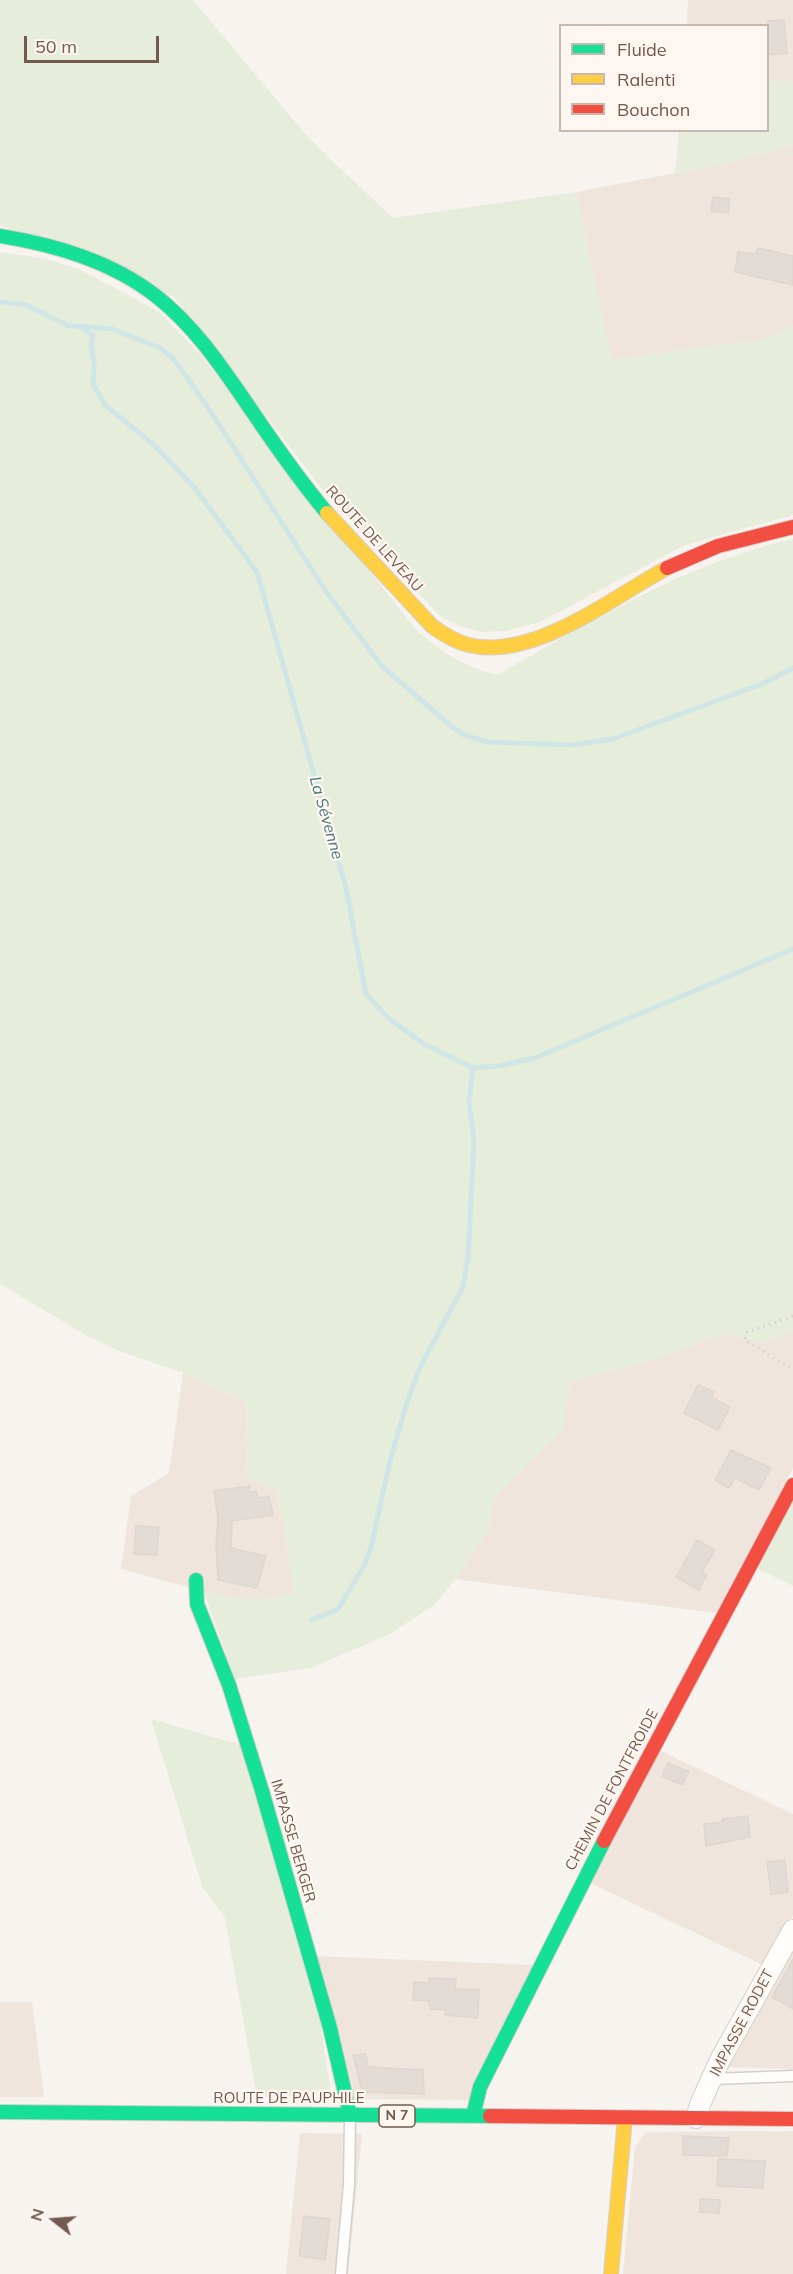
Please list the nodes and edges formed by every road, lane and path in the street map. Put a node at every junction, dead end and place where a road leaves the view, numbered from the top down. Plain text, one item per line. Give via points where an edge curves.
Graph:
1 (0, 236) edge
2 (793, 527) edge
3 (793, 1316) edge
4 (793, 1370) edge
5 (793, 1485) edge
6 (196, 1580) dead end
7 (793, 1930) edge
8 (793, 2076) edge
9 (712, 2079) junction
10 (0, 2112) edge
11 (350, 2115) junction
12 (473, 2116) junction
13 (625, 2118) junction
14 (696, 2118) junction
15 (793, 2119) edge
16 (341, 2274) edge
17 (612, 2274) edge

1 - 2 street, ROUTE DE LEVEAU via 62,250 105,266 171,309 191,328 310,492 363,554 428,622 460,643 503,647 523,643 676,563 722,544
3 - 4 path via 747,1332 745,1340
5 - 12 street, CHEMIN DE FONTFROIDE via 580,1885 480,2087
6 - 11 street, IMPASSE BERGER via 196,1604 229,1685 262,1791 330,2028
7 - 9 street, IMPASSE RODET
8 - 9 lane
9 - 14 street, IMPASSE RODET
10 - 11 street, ROUTE DE PAUPHILE / N 7
11 - 12 street, ROUTE DE PAUPHILE / N 7
11 - 16 lane
12 - 13 street, ROUTE DE PAUPHILE / N 7
13 - 14 street, ROUTE DE PAUPHILE / N 7
13 - 17 street
14 - 15 street, ROUTE DE PAUPHILE / N 7

